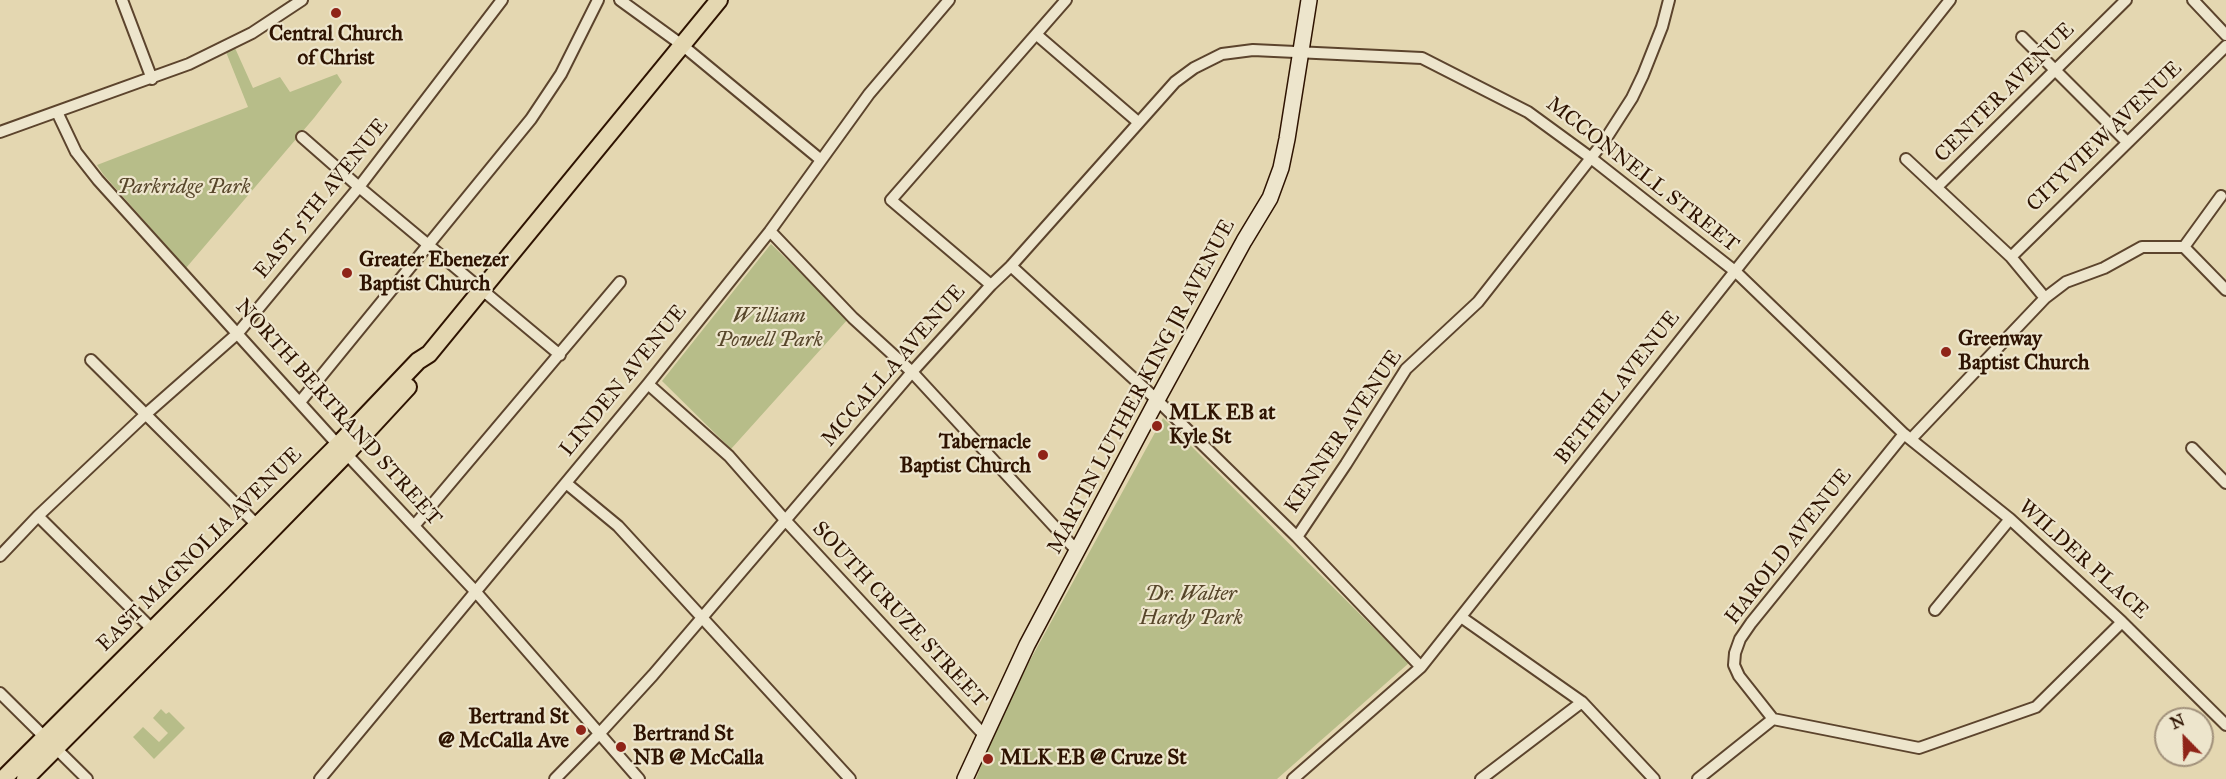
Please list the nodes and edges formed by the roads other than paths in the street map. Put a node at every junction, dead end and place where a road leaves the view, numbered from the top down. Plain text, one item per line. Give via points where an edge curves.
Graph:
1 (122, 0) edge
2 (302, 0) edge
3 (502, 0) edge
4 (598, 0) edge
5 (620, 0) edge
6 (719, 0) edge
7 (949, 0) edge
8 (1066, 0) edge
9 (1309, 0) edge
10 (1669, 0) edge
11 (1950, 0) edge
12 (2126, 0) edge
13 (2193, 0) edge
14 (1037, 35) junction
15 (2226, 35) edge
16 (2022, 37) dead end
17 (682, 45) junction
18 (2226, 46) edge
19 (1302, 52) junction
20 (2055, 70) junction
21 (152, 79) junction
22 (57, 112) junction
23 (1138, 122) junction
24 (0, 132) edge
25 (302, 137) dead end
26 (2127, 142) junction
27 (1591, 158) junction
28 (1906, 159) dead end
29 (821, 160) junction
30 (359, 187) junction
31 (1937, 187) junction
32 (2221, 196) dead end
33 (770, 231) junction
34 (429, 244) junction
35 (2184, 247) junction
36 (2011, 257) junction
37 (1011, 266) junction
38 (1736, 272) junction
39 (620, 282) dead end
40 (991, 285) junction
41 (483, 289) junction
42 (2226, 290) edge
43 (2045, 298) junction
44 (238, 333) junction
45 (560, 355) junction
46 (92, 360) dead end
47 (912, 372) junction
48 (648, 384) junction
49 (1157, 400) junction
50 (300, 402) junction
51 (146, 414) junction
52 (1907, 437) junction
53 (2192, 447) dead end
54 (342, 449) junction
55 (566, 483) junction
56 (2226, 483) edge
57 (38, 516) junction
58 (2010, 519) junction
59 (786, 521) junction
60 (257, 525) junction
61 (414, 526) junction
62 (1296, 537) junction
63 (1077, 551) junction
64 (0, 556) edge
65 (475, 591) junction
66 (1935, 610) dead end
67 (703, 617) junction
68 (1461, 617) junction
69 (2122, 622) junction
70 (153, 630) junction
71 (1421, 667) junction
72 (0, 693) edge
73 (1582, 702) junction
74 (1773, 719) junction
75 (2226, 725) edge
76 (599, 734) junction
77 (984, 735) junction
78 (51, 741) junction
79 (3, 779) edge
80 (25, 779) edge
81 (87, 779) edge
82 (320, 779) edge
83 (555, 779) edge
84 (639, 779) edge
85 (850, 779) edge
86 (965, 779) edge
87 (1293, 779) edge
88 (1481, 779) edge
89 (1654, 779) edge
90 (1698, 779) edge

1 - 21 street
2 - 21 street via 238,41
3 - 30 street, EAST 5TH AVENUE
4 - 34 street via 548,97
5 - 17 street
6 - 17 main road, EAST MAGNOLIA AVENUE
7 - 29 street, LINDEN AVENUE via 869,94
8 - 14 street
9 - 19 main road, MARTIN LUTHER KING JR AVENUE
10 - 27 street, KENNER AVENUE via 1635,91
11 - 38 street, BETHEL AVENUE
12 - 20 street, CENTER AVENUE
13 - 15 street
14 - 23 street
14 - 40 street via 891,200
16 - 20 street
17 - 29 street
17 - 41 main road, EAST MAGNOLIA AVENUE
18 - 26 street, CITYVIEW AVENUE
19 - 23 street, MCCALLA AVENUE via 1253,50 1222,54 1182,76
19 - 27 street, MCCONNELL STREET via 1422,58 1528,112
19 - 49 main road, MARTIN LUTHER KING JR AVENUE via 1281,168 1270,198
20 - 26 street
20 - 31 street, CENTER AVENUE
21 - 22 street
22 - 24 street
22 - 44 street, NORTH BERTRAND STREET via 76,152 98,180
23 - 37 street, MCCALLA AVENUE
25 - 30 street
26 - 36 street, CITYVIEW AVENUE
27 - 38 street, MCCONNELL STREET
27 - 62 street, KENNER AVENUE via 1478,302 1406,369
28 - 31 street
29 - 33 street, LINDEN AVENUE
30 - 34 street
30 - 44 street, EAST 5TH AVENUE
31 - 36 street
32 - 35 street
33 - 47 street via 853,318
33 - 48 street, LINDEN AVENUE
34 - 41 street
34 - 50 street
35 - 42 street
35 - 43 street, HAROLD AVENUE via 2142,247 2104,268 2066,282
36 - 43 street
37 - 40 street, MCCALLA AVENUE
37 - 49 street
38 - 52 street, MCCONNELL STREET
38 - 68 street, BETHEL AVENUE
39 - 45 street
40 - 47 street, MCCALLA AVENUE
41 - 45 street
41 - 54 main road, EAST MAGNOLIA AVENUE via 429,354 426,366
43 - 52 street, HAROLD AVENUE
44 - 50 street, NORTH BERTRAND STREET
44 - 51 street, EAST 5TH AVENUE
45 - 61 street
46 - 51 street
47 - 59 street, MCCALLA AVENUE
47 - 63 street
48 - 55 street, LINDEN AVENUE
48 - 59 street, SOUTH CRUZE STREET via 729,456
49 - 62 street
49 - 63 main road, MARTIN LUTHER KING JR AVENUE
50 - 54 street, NORTH BERTRAND STREET
51 - 57 street, EAST 5TH AVENUE
51 - 60 street
52 - 58 street, WILDER PLACE
52 - 74 street, HAROLD AVENUE via 1740,639 1734,665
53 - 56 street
54 - 60 main road, EAST MAGNOLIA AVENUE
54 - 61 street, NORTH BERTRAND STREET
54 - 78 main road, EAST MAGNOLIA AVENUE
55 - 65 street, LINDEN AVENUE
55 - 67 street via 618,526
57 - 64 street, EAST 5TH AVENUE
57 - 70 street
58 - 66 street
58 - 69 street, WILDER PLACE
59 - 67 street, MCCALLA AVENUE
59 - 77 street, SOUTH CRUZE STREET
60 - 70 main road, EAST MAGNOLIA AVENUE
61 - 65 street, NORTH BERTRAND STREET
62 - 71 street
63 - 77 main road, MARTIN LUTHER KING JR AVENUE
65 - 76 street, NORTH BERTRAND STREET
65 - 82 street, LINDEN AVENUE
67 - 76 street, MCCALLA AVENUE
67 - 85 street
68 - 71 street, BETHEL AVENUE
68 - 73 street
69 - 74 street via 2036,707 1919,748
69 - 75 street, WILDER PLACE
70 - 78 main road, EAST MAGNOLIA AVENUE
71 - 87 street, BETHEL AVENUE
72 - 78 street
73 - 88 street
73 - 89 street
74 - 90 street
76 - 83 street, MCCALLA AVENUE
76 - 84 street, NORTH BERTRAND STREET
77 - 86 main road, MARTIN LUTHER KING JR AVENUE
78 - 79 main road, EAST MAGNOLIA AVENUE
78 - 80 main road, EAST MAGNOLIA AVENUE
78 - 81 street

